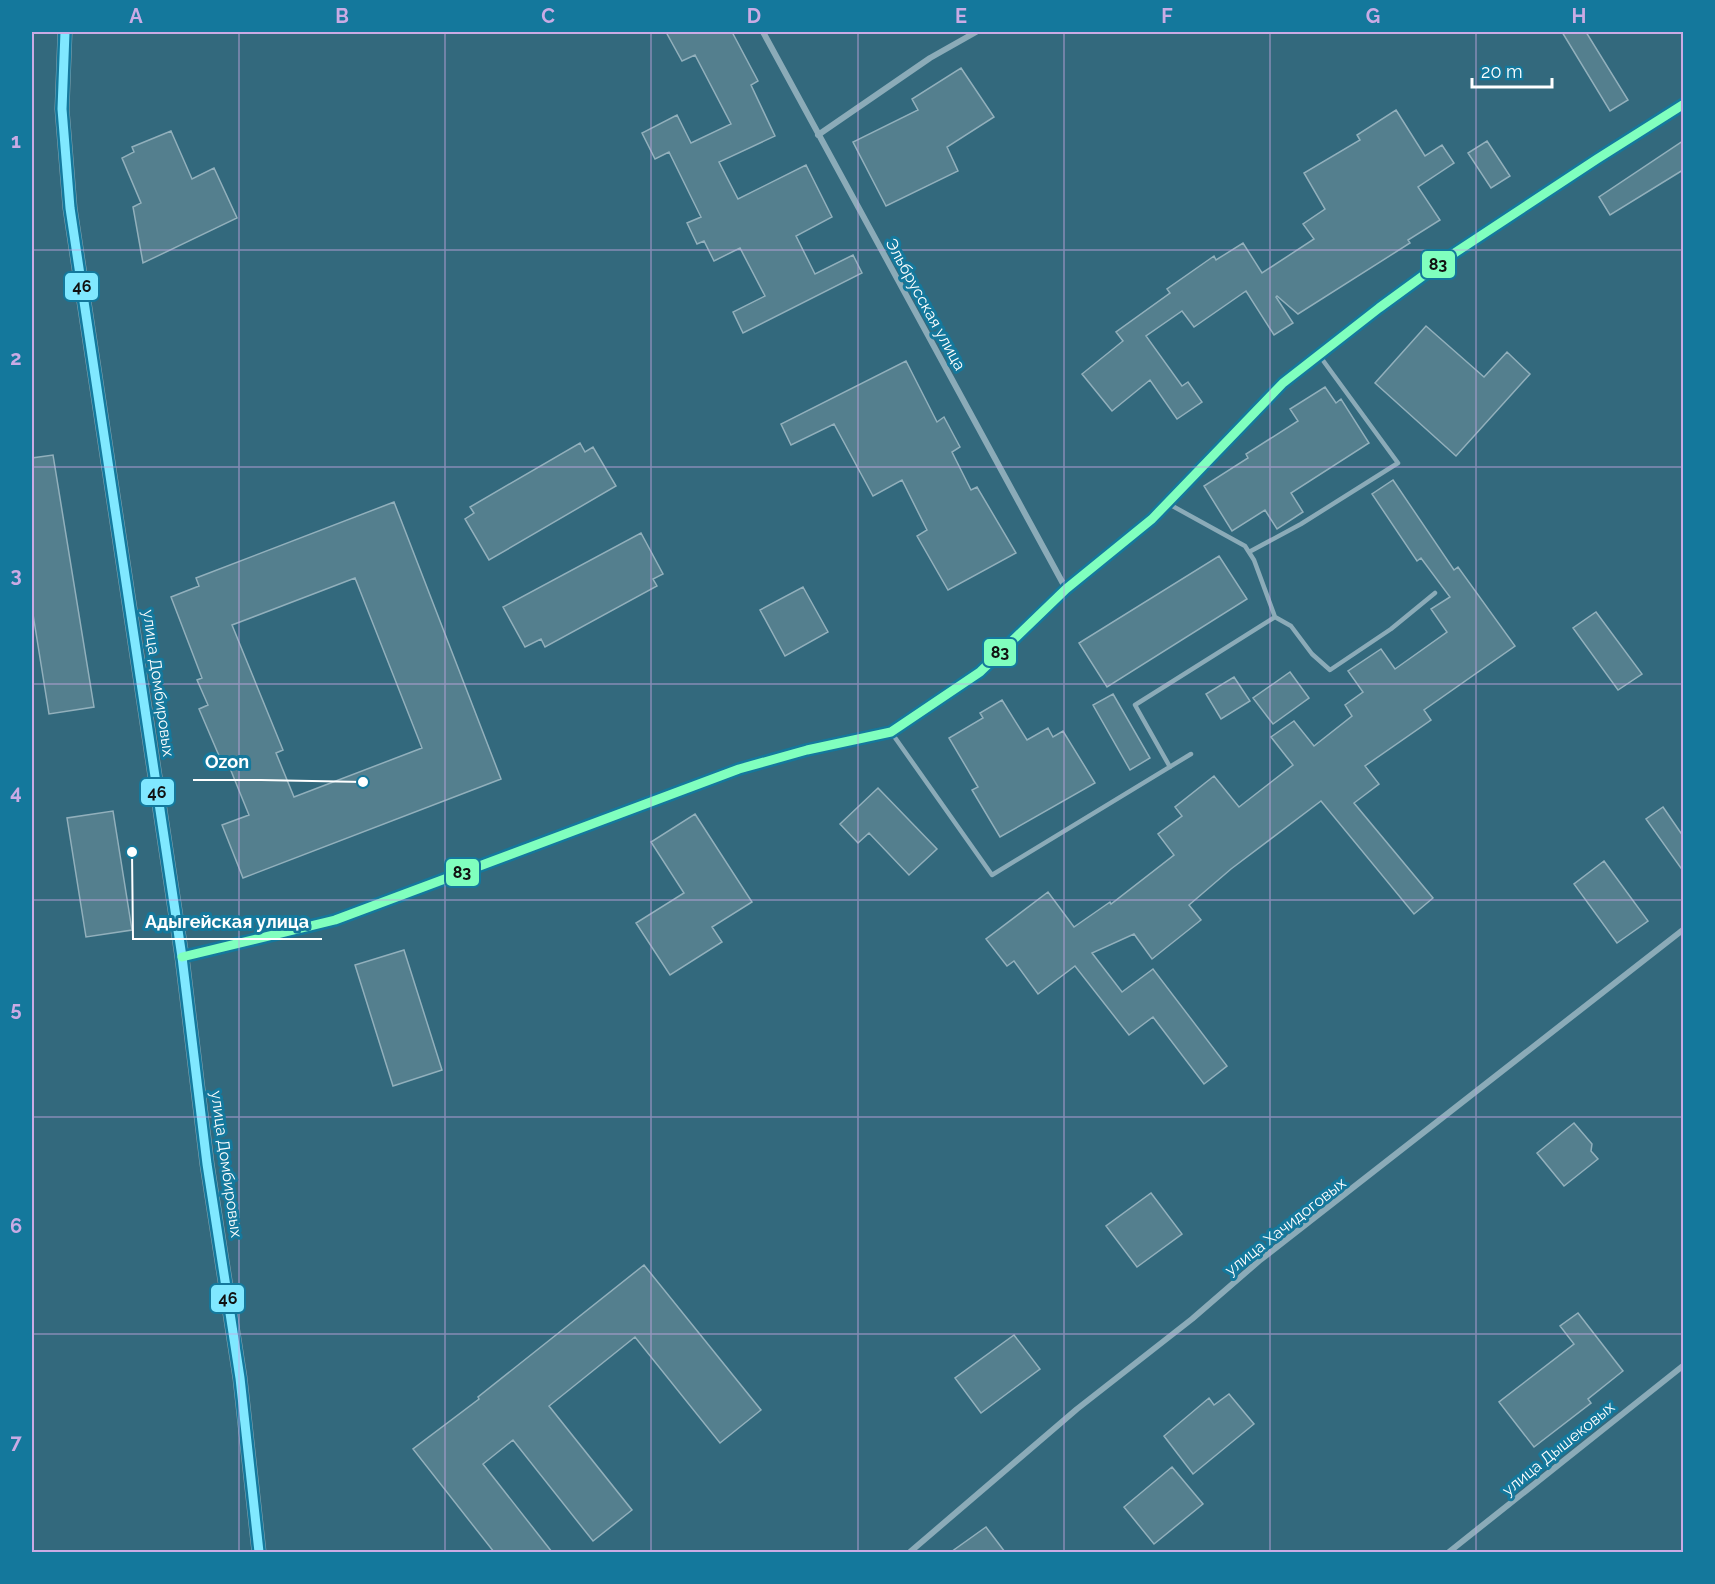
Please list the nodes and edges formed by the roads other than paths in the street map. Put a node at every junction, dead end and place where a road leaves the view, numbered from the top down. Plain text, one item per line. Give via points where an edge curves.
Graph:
1 (65, 32) edge
2 (763, 32) edge
3 (976, 32) edge
4 (1683, 104) edge
5 (818, 135) junction
6 (1318, 355) junction
7 (1167, 503) junction
8 (1249, 552) junction
9 (1066, 589) junction
10 (1435, 593) dead end
11 (1275, 617) junction
12 (891, 732) junction
13 (1191, 754) dead end
14 (1170, 767) junction
15 (1683, 929) edge
16 (182, 957) junction
17 (1683, 1365) edge
18 (259, 1552) edge
19 (910, 1552) edge
20 (1449, 1552) edge

1 - 16 street, улица Домбировых via 62,109 70,208
2 - 5 street, Эльбрусская улица
3 - 5 street via 930,58
4 - 6 street via 1450,256
5 - 9 street, Эльбрусская улица
6 - 7 street via 1283,383
6 - 8 lane via 1398,463
7 - 8 lane via 1245,546
7 - 9 street
8 - 11 lane
9 - 12 street via 980,672
10 - 11 lane via 1391,629 1330,670 1291,626
11 - 14 lane via 1136,705
12 - 14 lane via 992,875
12 - 16 street via 739,769 335,920
13 - 14 lane
15 - 19 street, улица Хачидоговых via 1259,1261
16 - 18 street, улица Домбировых via 207,1164 240,1378
17 - 20 street, улица Дышековых

